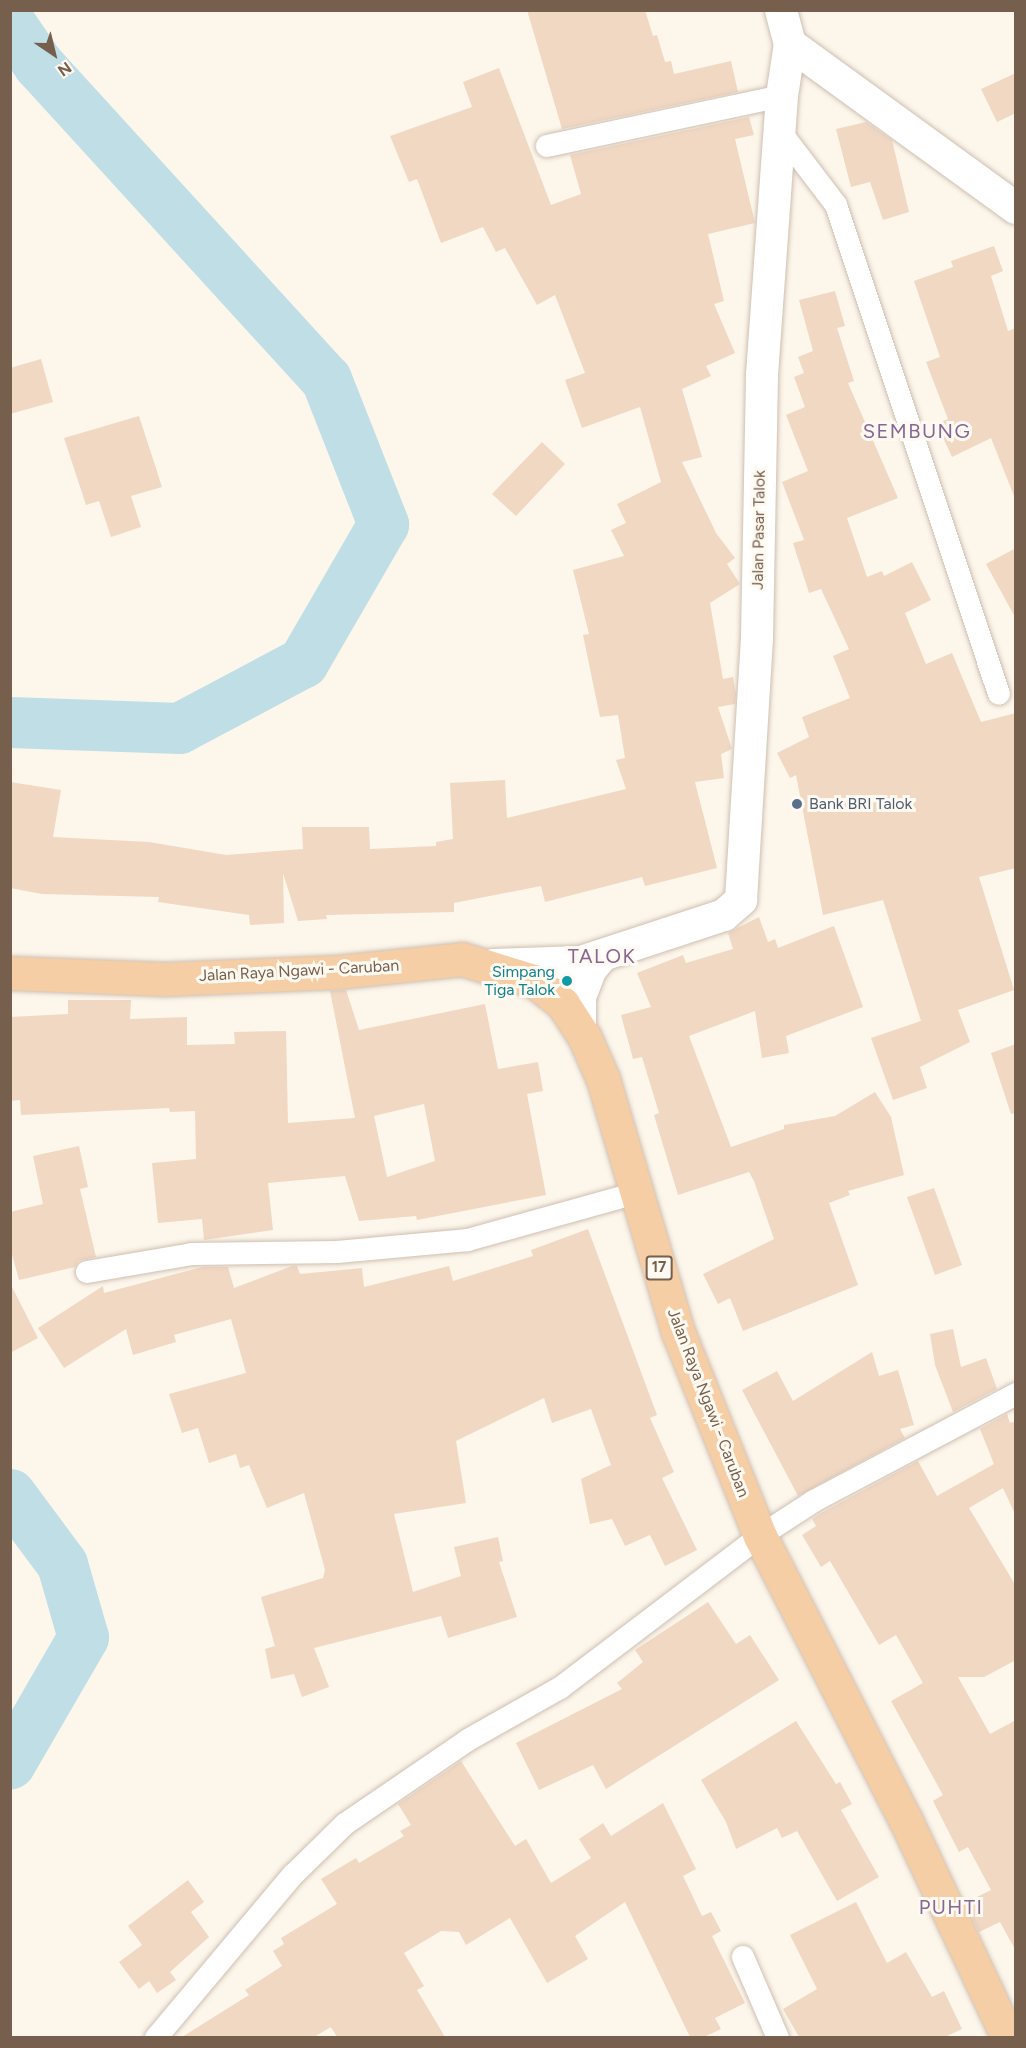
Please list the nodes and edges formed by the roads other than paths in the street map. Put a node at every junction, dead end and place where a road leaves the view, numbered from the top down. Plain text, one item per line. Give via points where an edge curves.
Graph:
1 (781, 10) edge
2 (790, 44) junction
3 (782, 96) junction
4 (782, 134) junction
5 (547, 147) dead end
6 (1016, 208) edge
7 (999, 694) dead end
8 (602, 956) junction
9 (486, 965) junction
10 (10, 973) edge
11 (580, 1029) junction
12 (636, 1193) junction
13 (87, 1272) dead end
14 (1016, 1394) edge
15 (760, 1536) junction
16 (743, 1957) dead end
17 (156, 2037) edge
18 (778, 2037) edge
19 (1008, 2037) edge

1 - 2 main road, Jalan Pasar Talok
2 - 3 main road, Jalan Pasar Talok
2 - 6 main road
3 - 4 main road, Jalan Pasar Talok
3 - 5 street
4 - 7 street via 836,205
4 - 8 main road, Jalan Pasar Talok via 762,375 757,649 741,900 724,915
8 - 9 main road, Jalan Pasar Talok via 581,962
8 - 11 main road via 591,969 580,997
9 - 10 highway, Jalan Raya Ngawi - Caruban / 17 via 462,959 338,972 165,979
9 - 11 highway, Jalan Raya Ngawi - Caruban / 17 via 534,981 563,1004
11 - 12 highway, Jalan Raya Ngawi - Caruban / 17 via 603,1079
12 - 13 street via 468,1240 336,1252 192,1254
12 - 15 highway, Jalan Raya Ngawi - Caruban / 17 via 678,1332
14 - 15 street via 814,1501
15 - 17 street via 560,1688 468,1740 345,1824 293,1875
15 - 19 highway, Jalan Raya Ngawi - Caruban / 17 via 906,1821
16 - 18 street

